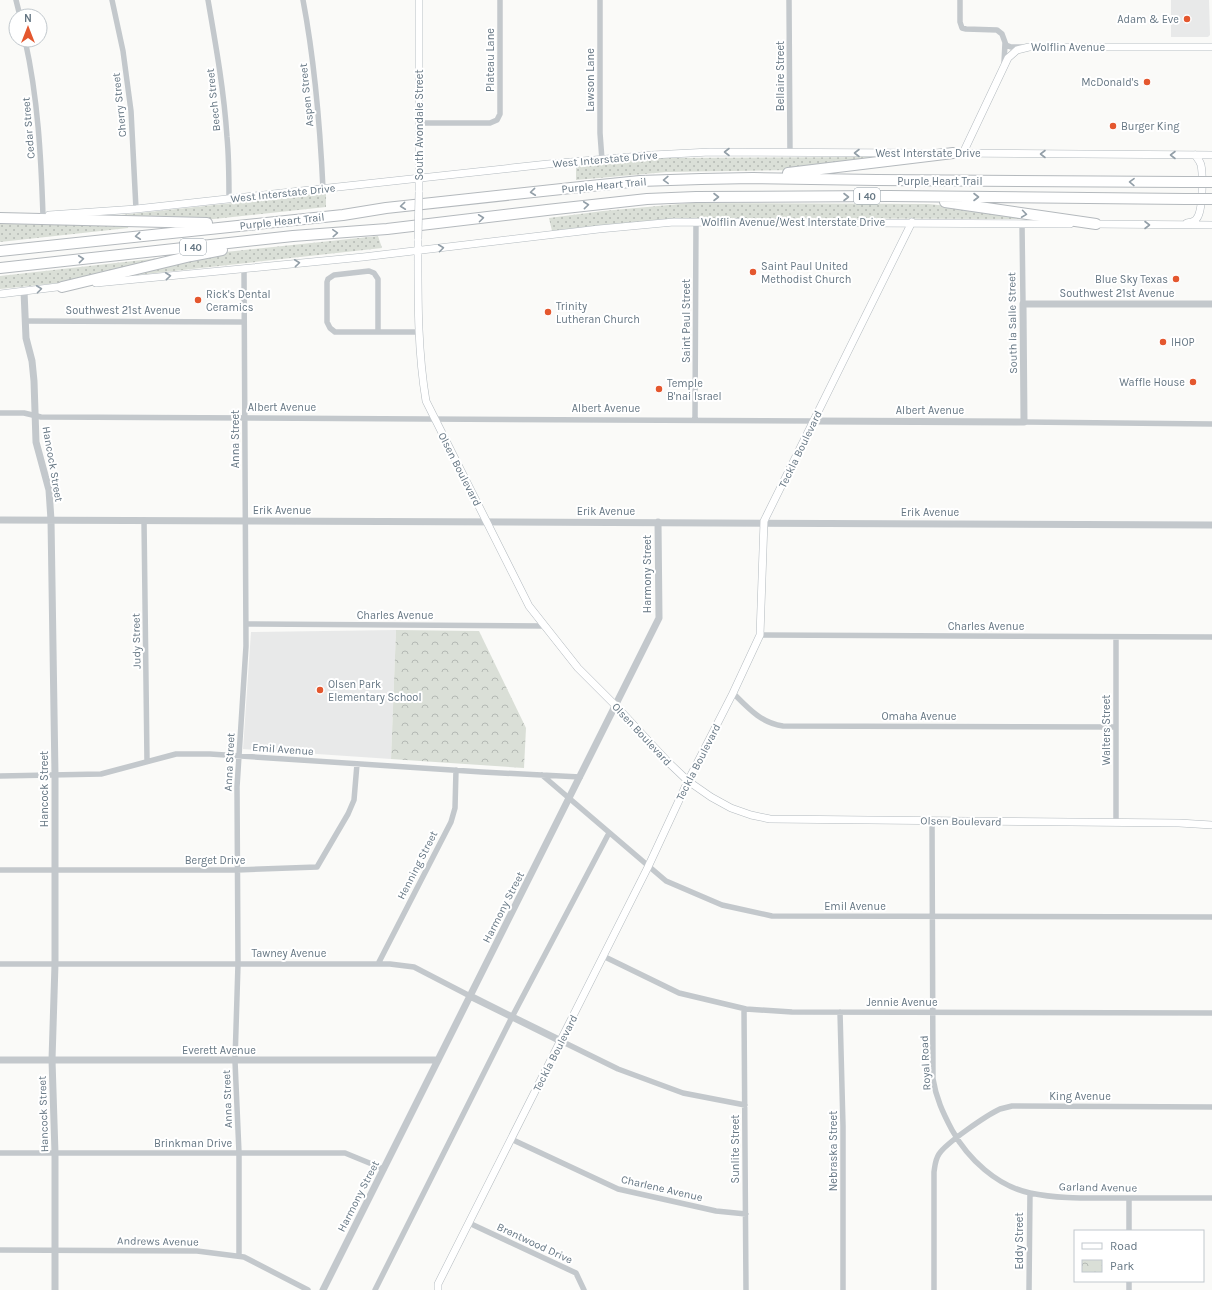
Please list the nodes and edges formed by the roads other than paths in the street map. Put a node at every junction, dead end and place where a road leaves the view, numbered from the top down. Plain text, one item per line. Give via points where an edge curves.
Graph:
1 (112, 0) edge
2 (208, 0) edge
3 (303, 0) edge
4 (419, 0) edge
5 (500, 0) edge
6 (600, 0) edge
7 (789, 0) edge
8 (960, 0) edge
9 (1005, 43) junction
10 (1029, 47) junction
11 (1212, 47) edge
12 (26, 48) edge
13 (1003, 70) junction
14 (418, 123) junction
15 (790, 152) junction
16 (958, 153) junction
17 (1195, 155) junction
18 (1212, 155) edge
19 (602, 160) junction
20 (753, 178) junction
21 (419, 179) junction
22 (1212, 182) edge
23 (323, 189) junction
24 (888, 196) junction
25 (229, 199) junction
26 (1212, 199) edge
27 (136, 209) junction
28 (43, 216) junction
29 (0, 218) edge
30 (696, 221) junction
31 (912, 222) junction
32 (257, 224) junction
33 (1022, 224) junction
34 (1096, 224) junction
35 (1181, 225) junction
36 (1212, 225) edge
37 (293, 236) junction
38 (418, 250) junction
39 (0, 251) edge
40 (0, 268) edge
41 (244, 268) junction
42 (62, 287) junction
43 (24, 291) junction
44 (0, 294) edge
45 (1023, 304) junction
46 (1212, 304) edge
47 (25, 321) junction
48 (244, 322) junction
49 (378, 332) junction
50 (418, 332) junction
51 (0, 413) edge
52 (34, 415) junction
53 (244, 417) junction
54 (435, 418) junction
55 (695, 420) junction
56 (814, 421) junction
57 (1024, 422) junction
58 (1212, 424) edge
59 (0, 520) edge
60 (51, 520) junction
61 (144, 520) junction
62 (245, 521) junction
63 (487, 522) junction
64 (658, 522) junction
65 (764, 522) junction
66 (1212, 525) edge
67 (246, 624) junction
68 (545, 626) junction
69 (760, 635) junction
70 (1116, 637) junction
71 (1212, 637) edge
72 (733, 693) junction
73 (616, 705) junction
74 (1116, 727) junction
75 (239, 756) junction
76 (147, 761) junction
77 (357, 764) junction
78 (456, 770) junction
79 (55, 775) junction
80 (542, 775) junction
81 (0, 776) edge
82 (580, 777) junction
83 (688, 781) junction
84 (569, 799) junction
85 (932, 821) junction
86 (1116, 823) junction
87 (1212, 826) edge
88 (608, 833) junction
89 (648, 867) junction
90 (0, 870) edge
91 (55, 870) junction
92 (238, 870) junction
93 (932, 916) junction
94 (1212, 918) edge
95 (603, 956) junction
96 (0, 964) edge
97 (55, 964) junction
98 (238, 964) junction
99 (378, 964) junction
100 (470, 996) junction
101 (744, 1009) junction
102 (840, 1012) junction
103 (932, 1012) junction
104 (1212, 1013) edge
105 (512, 1017) junction
106 (560, 1041) junction
107 (0, 1060) edge
108 (52, 1060) junction
109 (438, 1060) junction
110 (235, 1061) junction
111 (745, 1105) junction
112 (1212, 1107) edge
113 (957, 1138) junction
114 (511, 1139) junction
115 (0, 1153) edge
116 (55, 1153) junction
117 (239, 1153) junction
118 (384, 1169) junction
119 (1030, 1193) junction
120 (1129, 1198) junction
121 (1212, 1198) edge
122 (746, 1214) junction
123 (469, 1223) junction
124 (1129, 1230) edge
125 (0, 1250) edge
126 (55, 1250) junction
127 (239, 1256) junction
128 (55, 1290) edge
129 (308, 1290) edge
130 (323, 1290) edge
131 (375, 1290) edge
132 (438, 1290) edge
133 (584, 1290) edge
134 (746, 1290) edge
135 (843, 1290) edge
136 (934, 1290) edge
137 (1029, 1290) edge

1 - 27 street, Cherry Street via 123,51 131,111
2 - 25 street, Beech Street via 223,94
3 - 23 street, Aspen Street via 318,103
4 - 14 main road, South Avondale Street
5 - 14 street, Plateau Lane via 500,114 497,120 490,123
6 - 19 street, Lawson Lane
7 - 15 street, Bellaire Street
8 - 9 street via 962,28 997,30 1002,34
9 - 10 street via 1011,47
9 - 13 street
10 - 11 main road, Wolflin Avenue
10 - 13 main road, Wolflin Avenue via 1012,54
12 - 28 street, Cedar Street via 39,133
13 - 16 main road, Wolflin Avenue
14 - 21 main road, South Avondale Street
16 -> 15 main road, West Interstate Drive
15 -> 19 main road, West Interstate Drive via 710,152
17 -> 16 main road, West Interstate Drive
16 - 20 highway
17 - 18 main road, West Interstate Drive
17 - 35 main road via 1202,168 1201,207 1197,219
19 - 21 main road, West Interstate Drive
22 -> 20 highway, Purple Heart Trail / I 40, bridge
20 -> 32 highway, Purple Heart Trail / I 40 via 640,181
21 - 23 main road, West Interstate Drive
21 - 38 main road, South Avondale Street, bridge
23 - 25 main road, West Interstate Drive
24 -> 26 highway, Purple Heart Trail / I 40, bridge
24 -> 34 highway
37 -> 24 highway, Purple Heart Trail / I 40 via 387,229 647,199
25 - 27 main road, West Interstate Drive
27 - 28 main road, West Interstate Drive
28 - 29 main road, West Interstate Drive
29 - 32 highway
30 - 31 main road, Wolflin Avenue/West Interstate Drive
38 -> 30 main road, Wolflin Avenue/West Interstate Drive via 599,229
30 - 55 street, Saint Paul Street
31 - 33 main road
31 - 56 main road, Teckla Boulevard
32 -> 39 highway, Purple Heart Trail / I 40
33 - 34 main road
33 - 45 street, South la Salle Street
34 -> 35 main road
35 - 36 main road
40 -> 37 highway, Purple Heart Trail / I 40
37 - 42 highway via 203,253
41 -> 38 main road
38 - 50 main road, Olsen Boulevard
42 -> 41 main road
41 - 48 street, Anna Street
43 -> 42 main road
43 - 44 main road
43 - 47 street, Hancock Street
45 - 46 street, Southwest 21st Avenue
45 - 57 street, South la Salle Street
47 - 48 street, Southwest 21st Avenue
47 - 52 street, Hancock Street via 32,369
48 - 53 street, Anna Street
49 - 49 street via 335,332 330,328 327,322 327,282 330,277 369,271 374,273 378,279
49 - 50 street
50 - 54 main road, Olsen Boulevard via 426,401
51 - 52 street, Albert Avenue
52 - 53 street, Albert Avenue
52 - 60 street, Hancock Street via 36,442 49,490
53 - 54 street, Albert Avenue
53 - 62 street, Anna Street
54 - 55 street, Albert Avenue
54 - 63 main road, Olsen Boulevard
55 - 56 street, Albert Avenue
56 - 57 street, Albert Avenue
56 - 65 main road, Teckla Boulevard
57 - 58 street, Albert Avenue
59 - 60 street, Erik Avenue
60 - 61 street, Erik Avenue
60 - 79 street, Hancock Street
61 - 62 street, Erik Avenue
61 - 76 street, Judy Street
62 - 63 street, Erik Avenue
62 - 67 street, Anna Street
63 - 64 street, Erik Avenue
63 - 68 main road, Olsen Boulevard via 529,606
64 - 65 street, Erik Avenue
64 - 73 street, Harmony Street via 659,618
65 - 66 street, Erik Avenue
65 - 69 main road, Teckla Boulevard
67 - 68 street, Charles Avenue
67 - 75 street, Anna Street
68 - 73 main road, Olsen Boulevard via 578,668
69 - 70 street, Charles Avenue
69 - 72 main road, Teckla Boulevard
70 - 71 street, Charles Avenue
70 - 74 street, Walters Street
72 - 74 street, Omaha Avenue via 760,718 773,725 783,726
72 - 83 main road, Teckla Boulevard
73 - 82 street, Harmony Street
73 - 83 main road, Olsen Boulevard
74 - 86 street, Walters Street
75 - 76 street, Emil Avenue via 176,754
75 - 77 street, Emil Avenue
75 - 92 street, Anna Street
76 - 79 street, Emil Avenue via 101,774
77 - 78 street, Emil Avenue
77 - 92 street, Berget Drive via 354,800 317,867
78 - 80 street, Emil Avenue
78 - 99 street, Henning Street via 451,822
79 - 81 street, Emil Avenue
79 - 91 street, Hancock Street
80 - 82 street, Emil Avenue
80 - 84 street, Emil Avenue
82 - 84 street, Harmony Street
83 - 85 main road, Olsen Boulevard via 730,808 770,819
83 - 89 main road, Teckla Boulevard
84 - 88 street, Emil Avenue
84 - 100 street, Harmony Street
85 - 86 main road, Olsen Boulevard
85 - 93 street, Royal Road
86 - 87 main road, Olsen Boulevard
88 - 89 street, Emil Avenue
88 - 105 street
89 - 93 street, Emil Avenue via 666,881 722,904 772,916
89 - 95 main road, Teckla Boulevard
90 - 91 street, Berget Drive
91 - 92 street, Berget Drive
91 - 97 street, Hancock Street
92 - 98 street, Anna Street
93 - 94 street, Emil Avenue
93 - 103 street, Royal Road
95 - 101 street, Jennie Avenue via 679,993
95 - 106 main road, Teckla Boulevard
96 - 97 street, Tawney Avenue
97 - 98 street, Tawney Avenue
97 - 108 street, Hancock Street
98 - 99 street, Tawney Avenue
98 - 110 street, Anna Street
99 - 100 street, Tawney Avenue via 414,967
100 - 105 street, Tawney Avenue
100 - 109 street, Harmony Street
101 - 102 street, Jennie Avenue
101 - 111 street, Sunlite Street
102 - 103 street, Jennie Avenue
102 - 135 street, Nebraska Street
103 - 104 street, Jennie Avenue
103 - 113 street, Royal Road via 935,1090 943,1114
105 - 106 street, Tawney Avenue
105 - 131 street
106 - 111 street via 618,1070 683,1093
106 - 114 main road, Teckla Boulevard
107 - 108 street, Everett Avenue
108 - 110 street, Everett Avenue
108 - 116 street, Hancock Street
109 - 110 street, Everett Avenue
109 - 118 street, Harmony Street
110 - 117 street, Anna Street
111 - 122 street, Sunlite Street
112 - 113 street, King Avenue via 1012,1106 1000,1109
113 - 119 street, Garland Avenue via 971,1158 983,1168 1002,1182
113 - 136 street via 944,1147 935,1162
114 - 122 street, Charlene Avenue via 618,1189 716,1211
114 - 123 main road, Teckla Boulevard
115 - 116 street, Brinkman Drive
116 - 117 street, Brinkman Drive
116 - 126 street, Hancock Street
117 - 118 street, Brinkman Drive via 345,1152
117 - 127 street, Anna Street
118 - 130 street, Harmony Street
119 - 120 street, Garland Avenue via 1067,1198
119 - 137 street, Eddy Street
120 - 121 street, Garland Avenue
120 - 124 street
122 - 134 street, Sunlite Street
123 - 132 main road, Teckla Boulevard via 438,1284
123 - 133 street, Brentwood Drive via 576,1273
125 - 126 street, Andrews Avenue
126 - 127 street, Andrews Avenue via 197,1251
126 - 128 street, Hancock Street
127 - 129 street, Andrews Avenue

